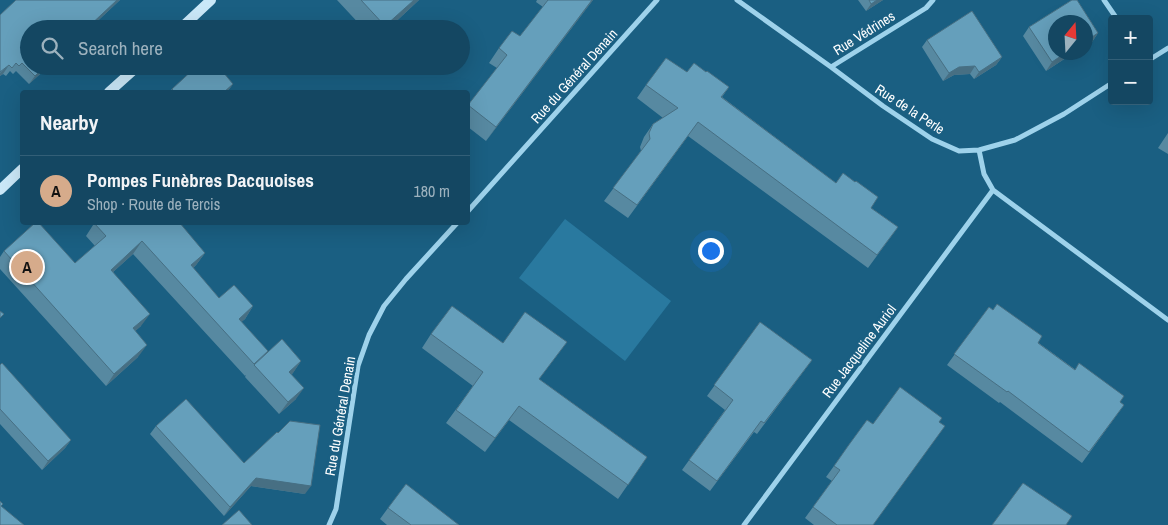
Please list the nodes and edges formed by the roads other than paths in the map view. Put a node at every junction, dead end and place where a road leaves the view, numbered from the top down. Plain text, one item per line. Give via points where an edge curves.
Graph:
1 (211, 0) edge
2 (658, 0) edge
3 (737, 0) edge
4 (933, 0) edge
5 (1104, 0) edge
6 (1114, 15) edge
7 (190, 20) edge
8 (1168, 48) edge
9 (1153, 57) edge
10 (831, 67) junction
11 (128, 75) edge
12 (1108, 86) edge
13 (110, 90) edge
14 (979, 150) junction
15 (20, 172) edge
16 (0, 190) edge
17 (993, 190) junction
18 (470, 209) edge
19 (455, 225) edge
20 (1168, 320) edge
21 (329, 525) edge
22 (744, 525) edge

1 - 7 main road
2 - 18 street, Rue du Général Denain
3 - 10 street, Rue de la Perle
4 - 10 street, Rue Védrines via 926,8
5 - 6 street
8 - 9 street
10 - 14 street, Rue de la Perle via 932,139 959,151
11 - 13 main road
12 - 14 street, Rue de la Perle via 1016,140
14 - 17 street via 984,174
15 - 16 main road
17 - 20 street
17 - 22 street, Rue Jacqueline Auriol
19 - 21 street, Rue du Général Denain via 384,306 369,335 358,366 336,509

